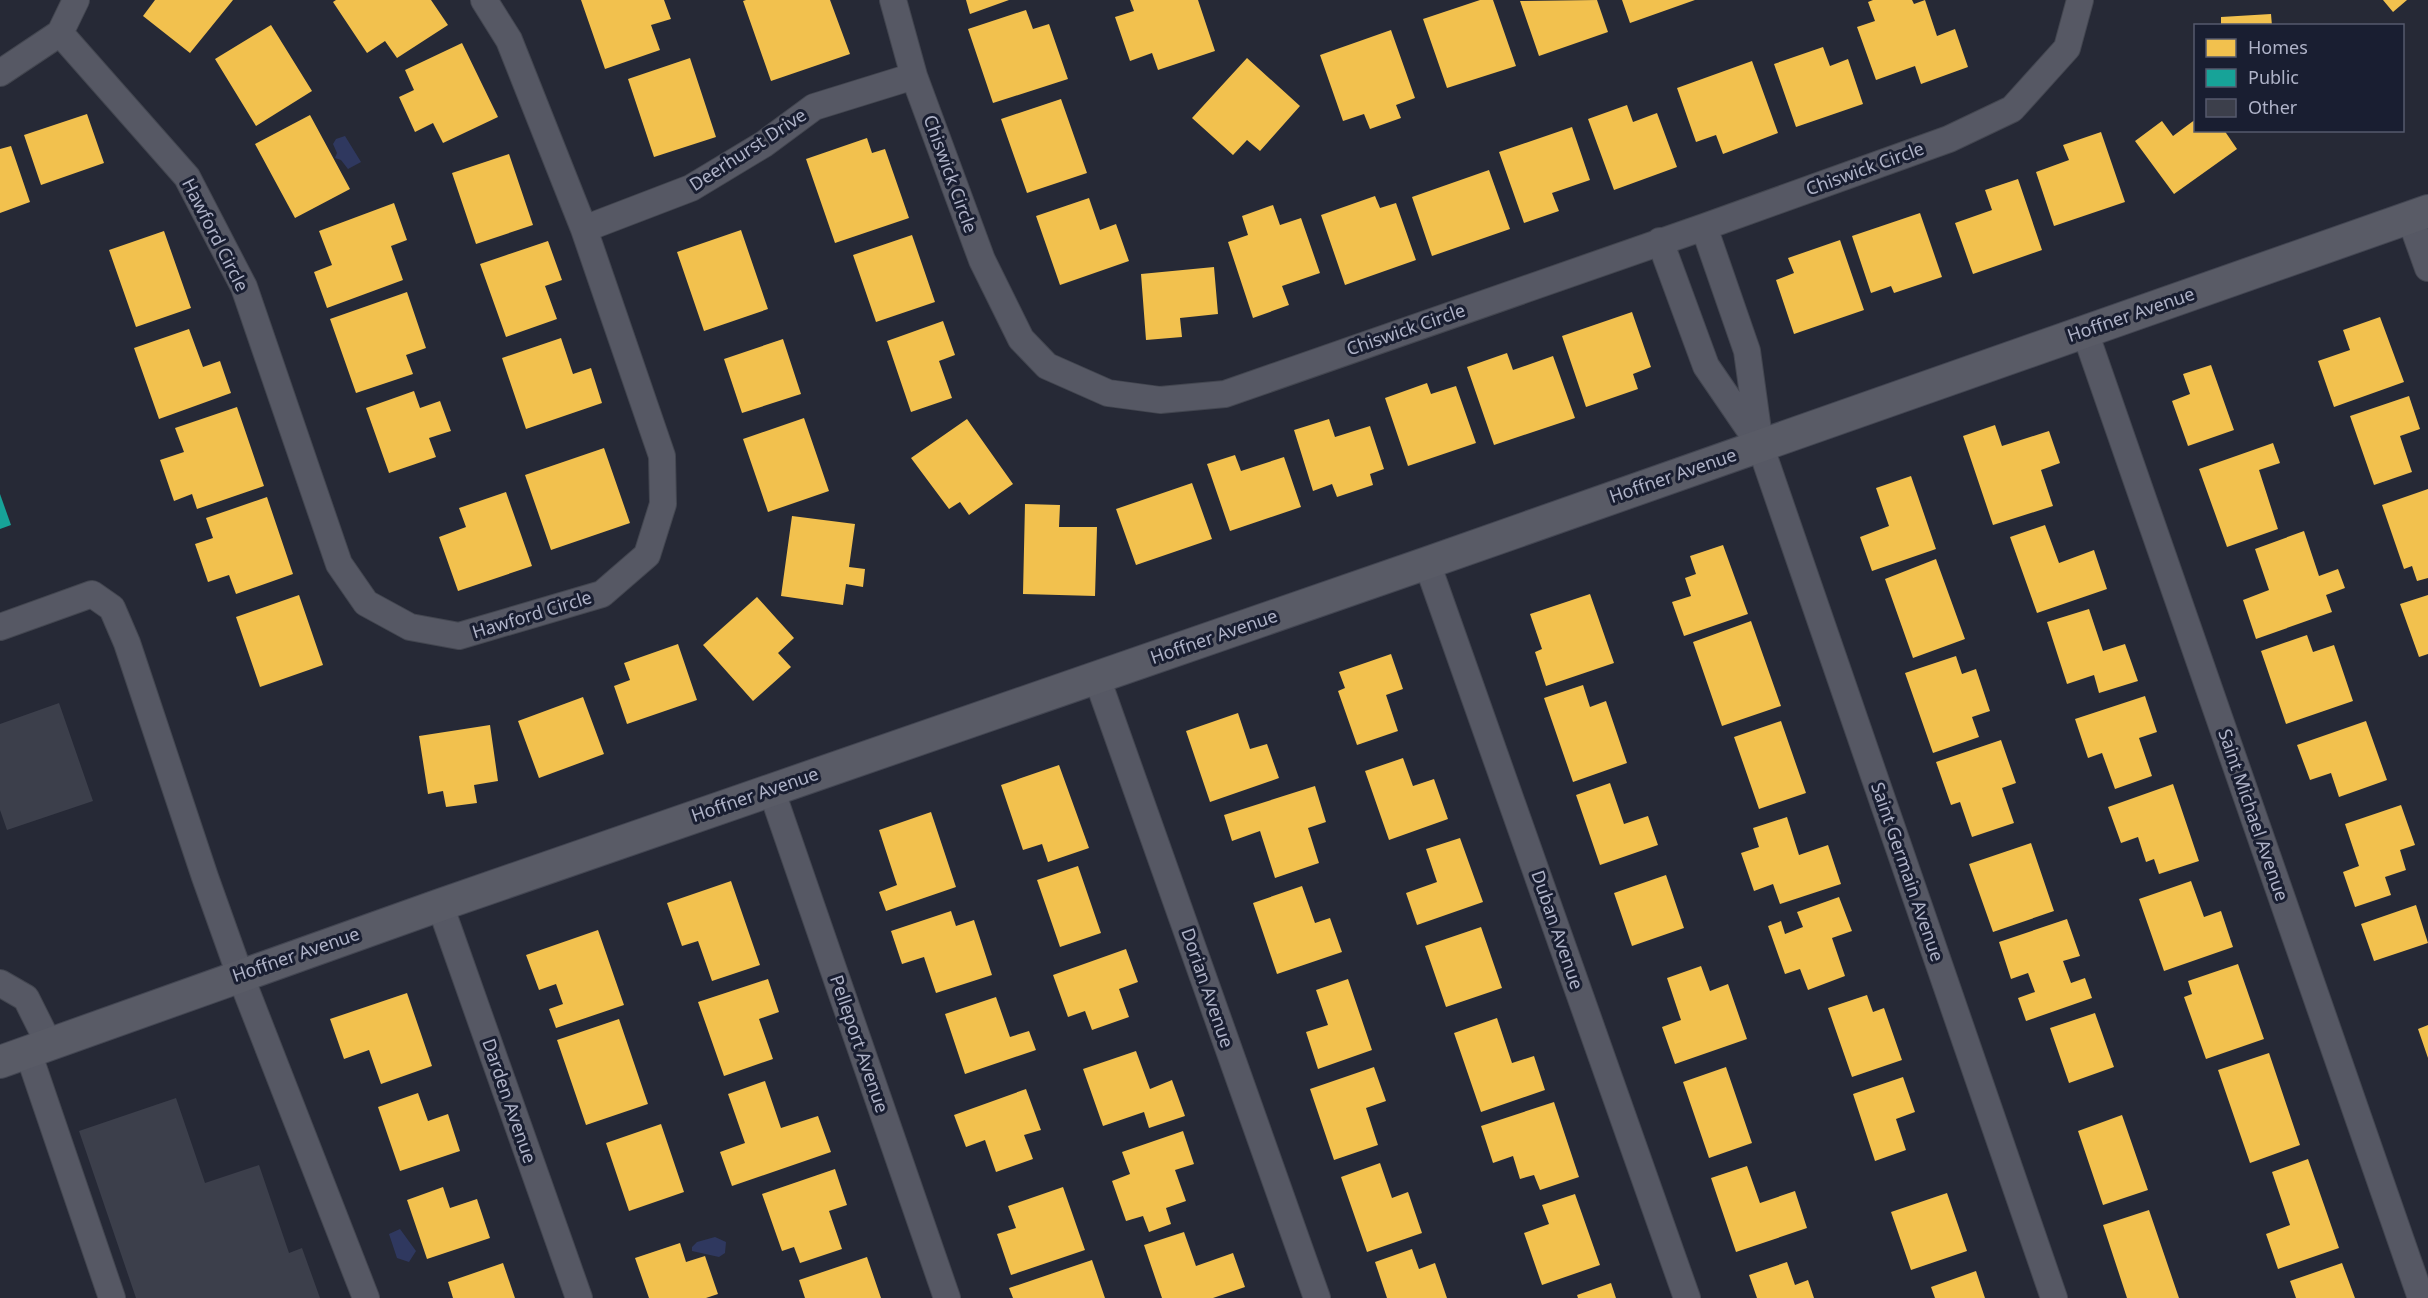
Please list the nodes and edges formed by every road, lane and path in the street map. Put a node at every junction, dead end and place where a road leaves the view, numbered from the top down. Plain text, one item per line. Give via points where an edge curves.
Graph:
1 (76, 0) edge
2 (484, 0) edge
3 (892, 0) edge
4 (2080, 0) edge
5 (60, 33) junction
6 (0, 73) edge
7 (914, 76) junction
8 (2419, 214) edge
9 (1704, 227) junction
10 (584, 229) junction
11 (1660, 241) junction
12 (2428, 268) edge
13 (2085, 332) junction
14 (1760, 445) junction
15 (1427, 562) junction
16 (0, 627) edge
17 (1097, 678) junction
18 (771, 789) junction
19 (440, 905) junction
20 (0, 964) edge
21 (240, 975) junction
22 (6, 987) edge
23 (26, 1053) edge
24 (112, 1298) edge
25 (366, 1298) edge
26 (579, 1298) edge
27 (947, 1298) edge
28 (1317, 1298) edge
29 (1687, 1298) edge
30 (2054, 1298) edge
31 (2421, 1298) edge

1 - 5 street
2 - 10 street, Hawford Circle via 509,40
3 - 7 street, Chiswick Circle
4 - 9 street, Chiswick Circle via 2067,48 2012,109 1949,139
5 - 6 street
5 - 10 street, Hawford Circle via 187,177 244,287 339,564 366,603 410,627 459,636 602,594 647,555 663,504 662,456
7 - 10 street, Deerhurst Drive via 814,107 764,144 691,188
7 - 11 street, Chiswick Circle via 982,260 1021,339 1047,366 1108,393 1160,400 1225,394
8 - 12 street
8 - 13 main road, Hoffner Avenue
9 - 11 street, Chiswick Circle
9 - 14 street via 1747,351
11 - 14 street via 1706,366
13 - 14 main road, Hoffner Avenue
13 - 31 street, Saint Michael Avenue
14 - 15 main road, Hoffner Avenue
14 - 30 street, Saint Germain Avenue
15 - 17 main road, Hoffner Avenue
15 - 29 street, Duban Avenue
16 - 21 street via 92,594 112,608
17 - 18 main road, Hoffner Avenue
17 - 28 street, Dorian Avenue
18 - 19 main road, Hoffner Avenue
18 - 27 street, Pelleport Avenue
19 - 21 main road, Hoffner Avenue
19 - 26 street, Darden Avenue
20 - 22 street
21 - 23 main road, Hoffner Avenue
21 - 25 street
22 - 23 street via 26,999
23 - 24 street

